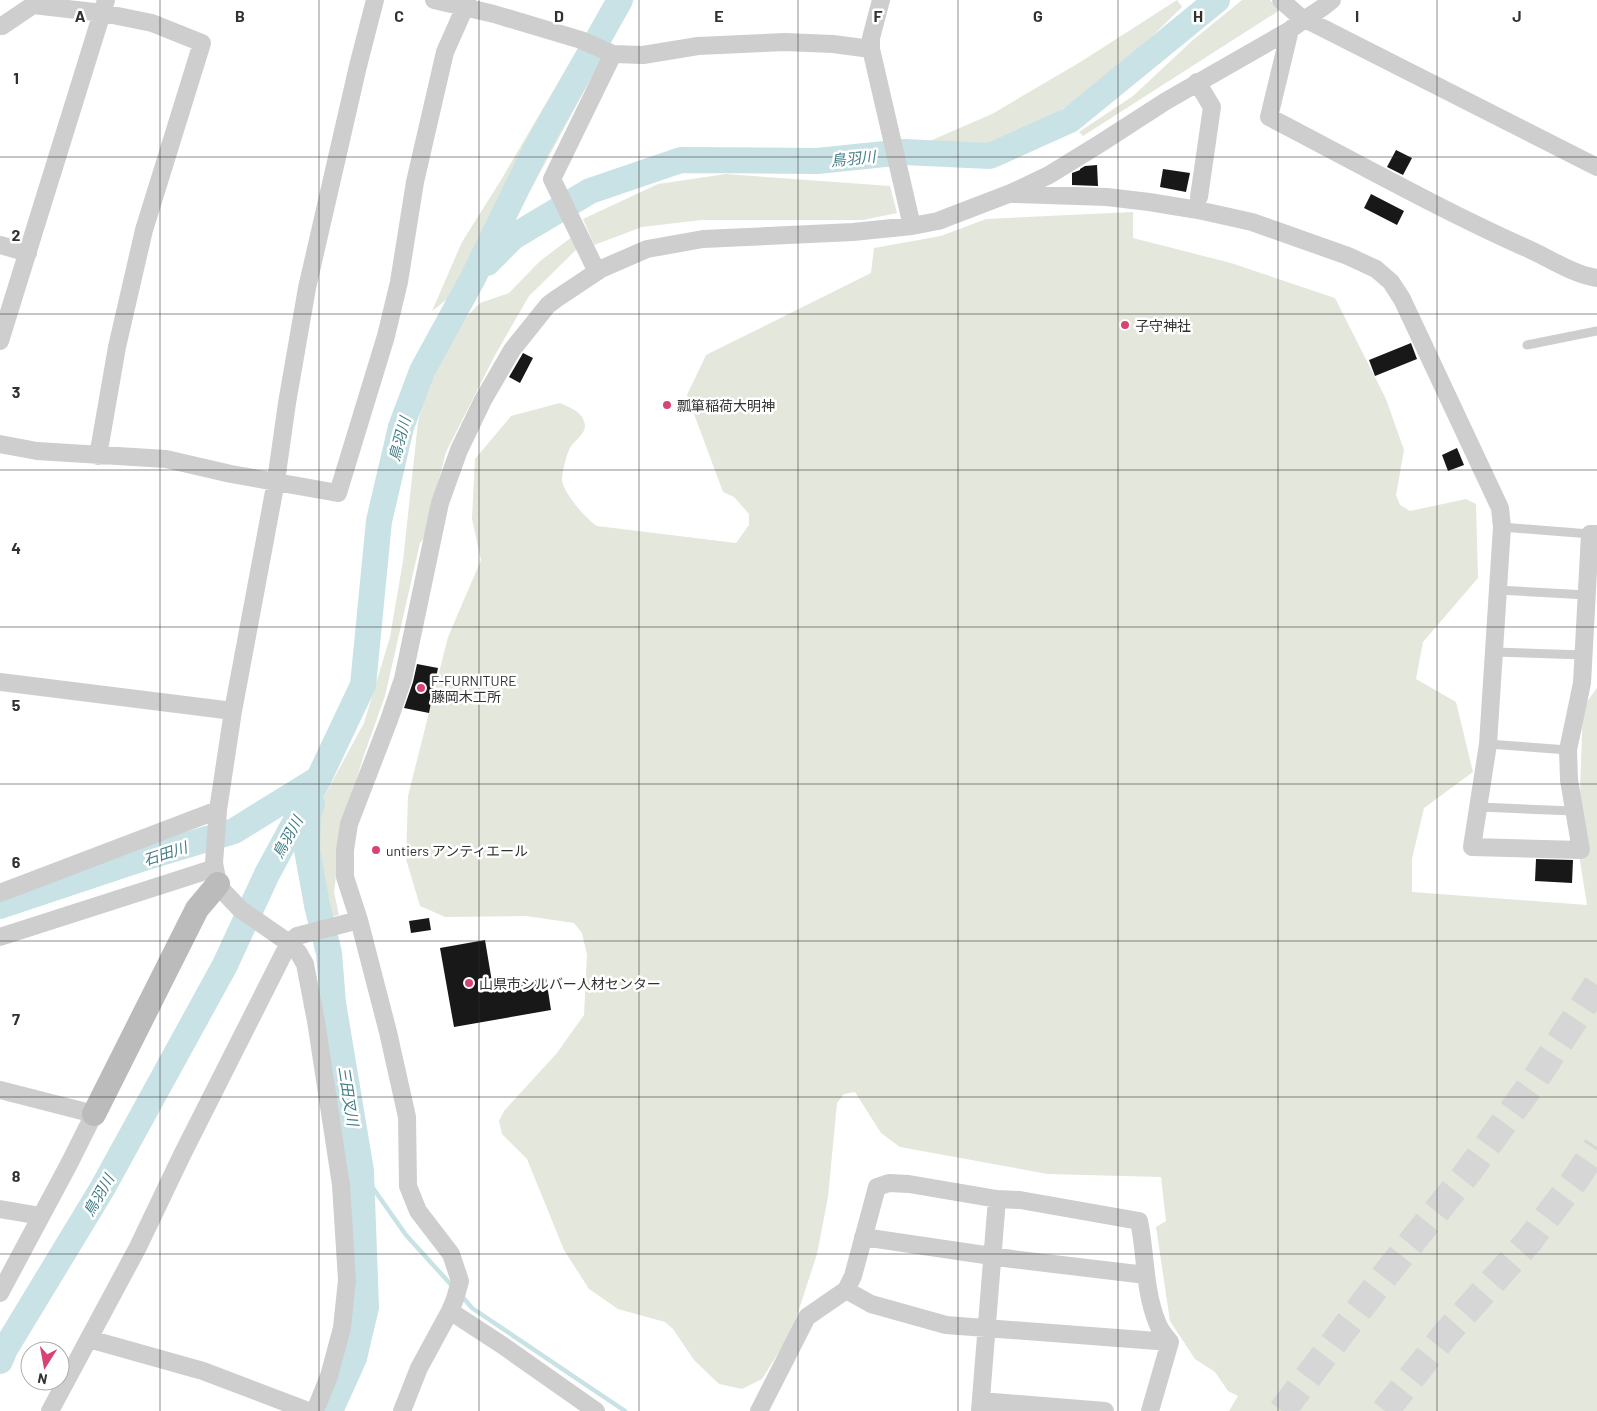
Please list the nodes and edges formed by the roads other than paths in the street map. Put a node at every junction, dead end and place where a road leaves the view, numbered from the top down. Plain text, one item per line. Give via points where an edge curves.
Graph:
1 (375, 0) edge
2 (434, 0) edge
3 (881, 0) edge
4 (1281, 0) edge
5 (1332, 0) edge
6 (466, 4) edge
7 (104, 7) edge
8 (1297, 21) junction
9 (0, 26) edge
10 (871, 49) junction
11 (613, 54) junction
12 (1196, 82) junction
13 (1597, 166) edge
14 (1011, 194) junction
15 (1199, 196) dead end
16 (912, 224) junction
17 (0, 245) edge
18 (28, 252) junction
19 (597, 272) junction
20 (1597, 278) edge
21 (1597, 331) edge
22 (0, 341) edge
23 (1527, 345) dead end
24 (0, 444) edge
25 (98, 456) junction
26 (276, 481) junction
27 (1502, 527) junction
28 (1594, 534) edge
29 (1497, 590) junction
30 (1587, 595) junction
31 (1494, 652) junction
32 (1584, 655) junction
33 (0, 682) edge
34 (233, 711) junction
35 (1488, 744) junction
36 (1568, 750) junction
37 (1479, 807) junction
38 (1574, 811) junction
39 (218, 814) junction
40 (218, 876) junction
41 (0, 893) edge
42 (355, 921) junction
43 (0, 937) edge
44 (287, 938) junction
45 (0, 1090) edge
46 (94, 1114) junction
47 (997, 1199) junction
48 (0, 1209) edge
49 (41, 1216) junction
50 (863, 1238) junction
51 (993, 1256) junction
52 (1146, 1275) junction
53 (846, 1290) junction
54 (0, 1293) edge
55 (453, 1305) junction
56 (988, 1328) junction
57 (89, 1338) junction
58 (1170, 1342) junction
59 (980, 1406) edge
60 (50, 1411) edge
61 (308, 1411) edge
62 (315, 1411) edge
63 (402, 1411) edge
64 (596, 1411) edge
65 (759, 1411) edge
66 (1105, 1411) edge
67 (1150, 1411) edge

1 - 26 street via 306,288
2 - 6 street
3 - 10 street
4 - 8 street
5 - 8 street
6 - 11 street via 581,40
6 - 26 street via 445,52 414,182 399,282 386,336 338,493
7 - 9 street via 33,4
7 - 18 street
7 - 25 street via 202,43 144,230 117,347
8 - 12 street
8 - 13 street
8 - 20 street via 1270,117 1475,225 1582,276
10 - 11 street via 785,42 698,46 643,55
10 - 16 street
11 - 19 street via 552,179
12 - 14 street via 1094,148
12 - 15 street via 1212,107
14 - 16 street via 938,221
14 - 27 street via 1107,197 1198,210 1252,222 1376,269 1391,282 1402,299 1495,496
16 - 19 street via 853,232 703,239 647,249
17 - 18 street
18 - 22 street
19 - 42 street via 548,305 512,350 459,450 440,503 403,679 349,824 345,877
21 - 23 lane
24 - 25 street via 38,452
25 - 26 street via 166,459
26 - 34 street
27 - 28 lane
27 - 29 street
28 - 30 street
29 - 30 lane
29 - 31 street
30 - 32 street
31 - 32 lane
31 - 35 street
32 - 36 street via 1582,683
33 - 34 street
34 - 39 street
35 - 36 lane
35 - 37 street
36 - 38 street
37 - 38 lane
37 - 38 street via 1472,846 1581,850
39 - 40 street
39 - 41 street
40 - 43 street
40 - 44 street via 240,909
40 - 46 street via 197,910
42 - 44 street
42 - 55 street via 388,1032 407,1117 408,1186 418,1211 451,1254 460,1281
44 - 57 street via 138,1246
44 - 62 street via 305,964 316,1021 341,1185 347,1280 342,1328
45 - 46 street
46 - 49 street
47 - 50 street via 889,1183 877,1187
47 - 51 street
47 - 52 street via 1020,1200 1139,1221
48 - 49 street
49 - 54 street
50 - 51 street
50 - 53 street
51 - 52 street
51 - 56 street
52 - 58 street via 1157,1324
53 - 56 street via 871,1304 946,1325
53 - 65 street via 807,1317
55 - 63 street via 419,1368
55 - 64 street via 502,1345
56 - 58 street
56 - 59 street
57 - 60 street
57 - 61 street via 203,1371
58 - 67 street
59 - 66 street

